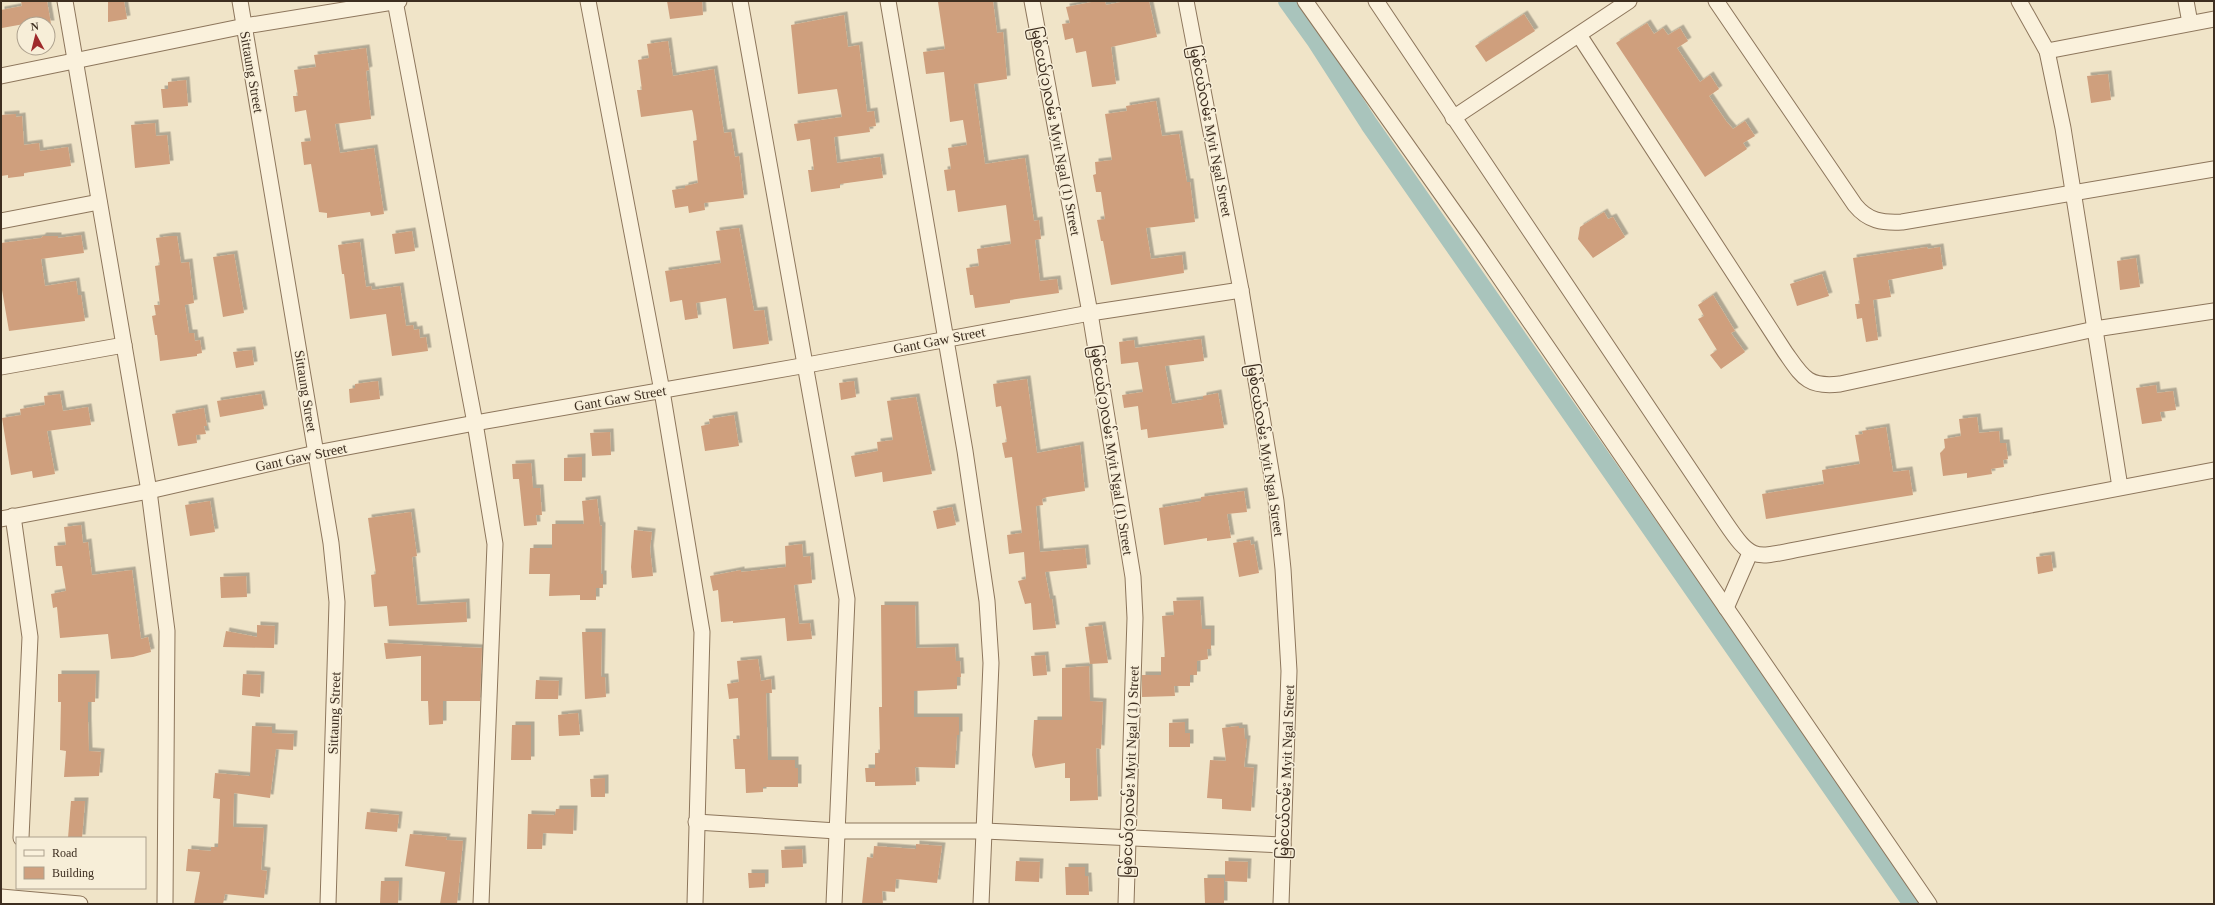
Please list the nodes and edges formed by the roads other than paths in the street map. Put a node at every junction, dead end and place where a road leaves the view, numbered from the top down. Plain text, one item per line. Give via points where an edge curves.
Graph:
1 (65, 1) edge
2 (240, 1) edge
3 (396, 1) edge
4 (588, 1) edge
5 (740, 1) edge
6 (888, 1) edge
7 (1032, 1) edge
8 (1186, 1) edge
9 (1376, 1) edge
10 (1629, 1) edge
11 (1716, 1) edge
12 (2019, 1) edge
13 (2186, 1) edge
14 (1306, 2) edge
15 (2214, 19) edge
16 (2190, 23) junction
17 (245, 26) junction
18 (1579, 35) junction
19 (2048, 51) junction
20 (75, 60) junction
21 (1, 76) edge
22 (1453, 118) junction
23 (2214, 169) edge
24 (2073, 194) junction
25 (99, 202) junction
26 (1, 221) edge
27 (1241, 290) junction
28 (2214, 311) edge
29 (1090, 313) junction
30 (2096, 329) junction
31 (946, 338) junction
32 (124, 345) junction
33 (807, 365) junction
34 (1, 367) edge
35 (662, 391) junction
36 (475, 423) junction
37 (316, 453) junction
38 (2214, 470) edge
39 (2120, 487) junction
40 (149, 491) junction
41 (7, 518) edge
42 (1750, 553) junction
43 (1726, 608) junction
44 (696, 822) junction
45 (837, 831) junction
46 (984, 831) junction
47 (21, 837) edge
48 (1129, 838) junction
49 (1283, 846) junction
50 (19, 893) edge
51 (1, 897) edge
52 (80, 904) edge
53 (165, 904) edge
54 (328, 904) edge
55 (481, 904) edge
56 (695, 904) edge
57 (834, 904) edge
58 (981, 904) edge
59 (1126, 904) edge
60 (1281, 904) edge
61 (1929, 904) edge

1 - 20 street
2 - 17 street, Sittaung Street
3 - 17 street
3 - 36 street
4 - 35 street
5 - 33 street
6 - 31 street
7 - 29 street, မြစ်ငယ်(၁)လမ်း Myit Ngal (1) Street
8 - 27 street, မြစ်ငယ်လမ်း Myit Ngal Street
9 - 22 street
10 - 18 street
11 - 24 street via 1855,204 1870,219 1877,222 1902,222
12 - 19 street
13 - 16 street
14 - 43 street via 1474,240
15 - 16 street
16 - 19 street
17 - 20 street
17 - 37 street, Sittaung Street
18 - 22 street
18 - 30 street via 1780,345 1808,382 1821,385 1840,384
19 - 24 street
20 - 21 street
20 - 25 street
22 - 42 street via 1740,544
23 - 24 street
24 - 30 street
25 - 26 street
25 - 32 street
27 - 29 street, Gant Gaw Street
27 - 49 street, မြစ်ငယ်လမ်း Myit Ngal Street via 1276,501 1283,569 1289,671
28 - 30 street
29 - 31 street, Gant Gaw Street
29 - 48 street, မြစ်ငယ်(၁)လမ်း Myit Ngal (1) Street via 1133,577 1135,618
30 - 39 street
31 - 33 street, Gant Gaw Street
31 - 46 street via 987,601 990,663
32 - 34 street
32 - 40 street
33 - 35 street, Gant Gaw Street
33 - 45 street via 848,599
35 - 36 street, Gant Gaw Street
35 - 44 street via 702,632
36 - 37 street, Gant Gaw Street
36 - 55 street via 494,544
37 - 40 street, Gant Gaw Street
37 - 54 street, Sittaung Street via 338,602
38 - 39 street
39 - 42 street via 1786,552 1766,555
40 - 41 street, Gant Gaw Street
40 - 53 street via 167,631
41 - 47 street via 30,637
42 - 43 street
43 - 61 street
44 - 45 street
44 - 56 street
45 - 46 street
45 - 57 street
46 - 48 street
46 - 58 street
48 - 49 street
48 - 59 street, မြစ်ငယ်(၁)လမ်း Myit Ngal (1) Street
49 - 60 street, မြစ်ငယ်လမ်း Myit Ngal Street
50 - 51 street
50 - 52 street

